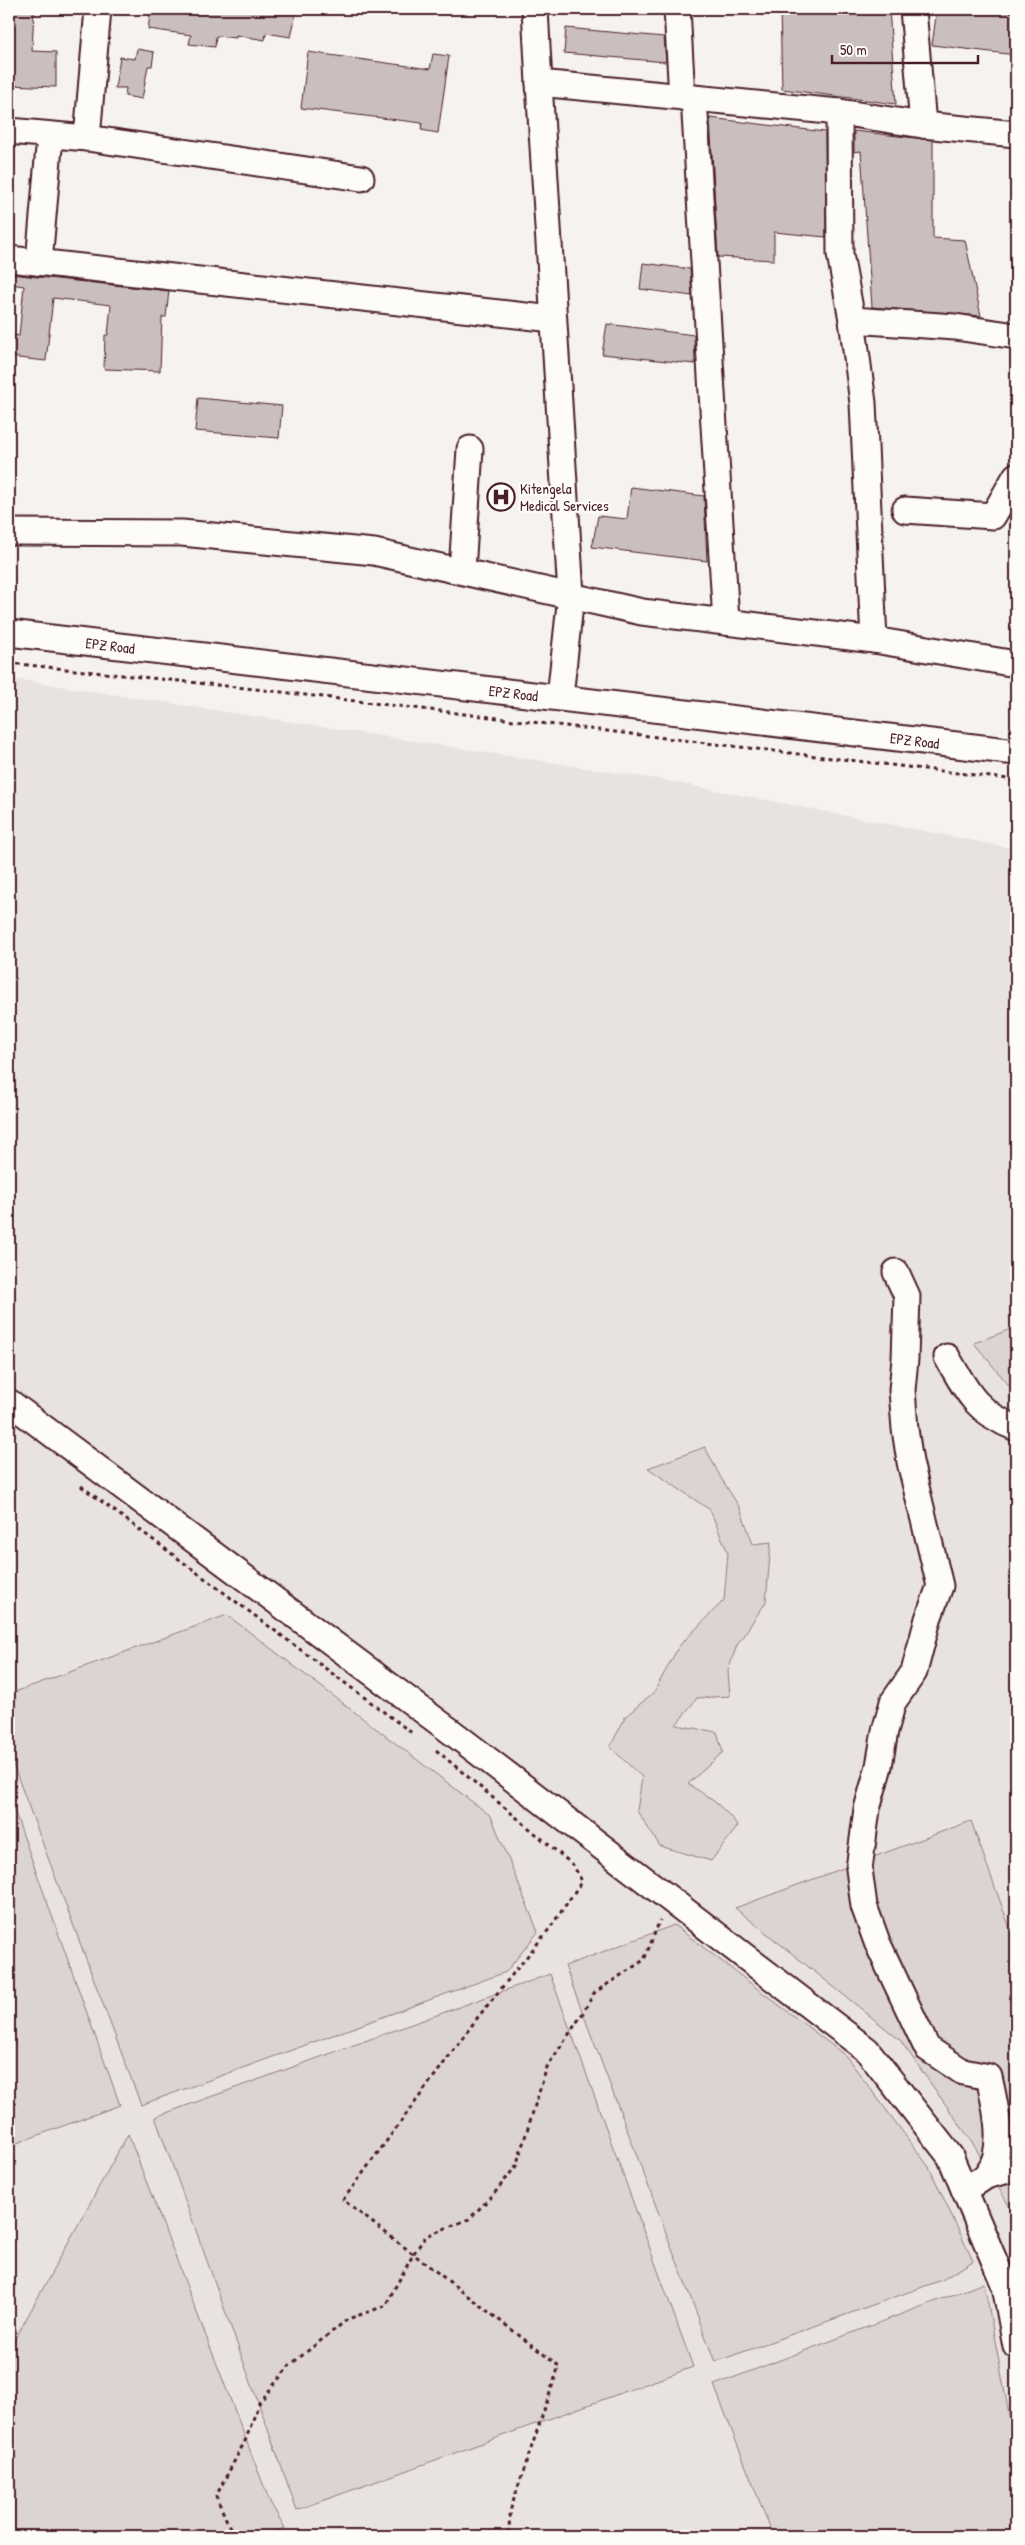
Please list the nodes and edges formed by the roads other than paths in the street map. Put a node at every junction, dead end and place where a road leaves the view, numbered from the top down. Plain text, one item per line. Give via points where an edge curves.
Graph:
1 (98, 9) edge
2 (535, 9) edge
3 (677, 9) edge
4 (913, 9) edge
5 (539, 84) junction
6 (688, 98) junction
7 (839, 112) junction
8 (924, 125) junction
9 (9, 131) edge
10 (1016, 134) edge
11 (50, 136) junction
12 (87, 138) junction
13 (361, 178) dead end
14 (9, 259) edge
15 (39, 262) junction
16 (553, 319) junction
17 (852, 320) junction
18 (1016, 336) edge
19 (470, 449) dead end
20 (1016, 476) edge
21 (906, 510) dead end
22 (1004, 517) edge
23 (9, 532) edge
24 (462, 571) junction
25 (571, 595) junction
26 (726, 622) junction
27 (9, 632) edge
28 (874, 640) junction
29 (1016, 664) edge
30 (560, 697) junction
31 (1016, 752) edge
32 (896, 1272) dead end
33 (947, 1357) dead end
34 (9, 1402) edge
35 (1016, 1428) edge
36 (1016, 2168) edge
37 (986, 2176) junction
38 (964, 2189) junction
39 (1016, 2346) edge

1 - 12 street
2 - 5 street
3 - 6 street
4 - 8 street
5 - 6 street
5 - 16 street
6 - 7 street
6 - 26 street
7 - 8 street
7 - 17 street via 840,254
8 - 10 street
9 - 11 street
11 - 12 street
11 - 15 street
12 - 13 street
14 - 15 street
15 - 16 street
16 - 25 street
17 - 18 street via 955,327
17 - 28 street via 864,403
19 - 24 street
20 - 22 street
21 - 22 street
23 - 24 street via 182,533 374,552
24 - 25 street
25 - 26 street via 642,612
25 - 30 street
26 - 28 street
27 - 30 street, EPZ Road
28 - 29 street
30 - 31 street, EPZ Road
32 - 37 street via 906,1296 902,1390 905,1429 940,1586 914,1672 893,1702 867,1809 860,1869 864,1906 877,1942 927,2048 963,2072 989,2077 997,2129 996,2159
33 - 35 street via 975,1404
34 - 38 street via 457,1736 867,2050 950,2156
36 - 37 street
37 - 38 street
38 - 39 street via 1005,2286

